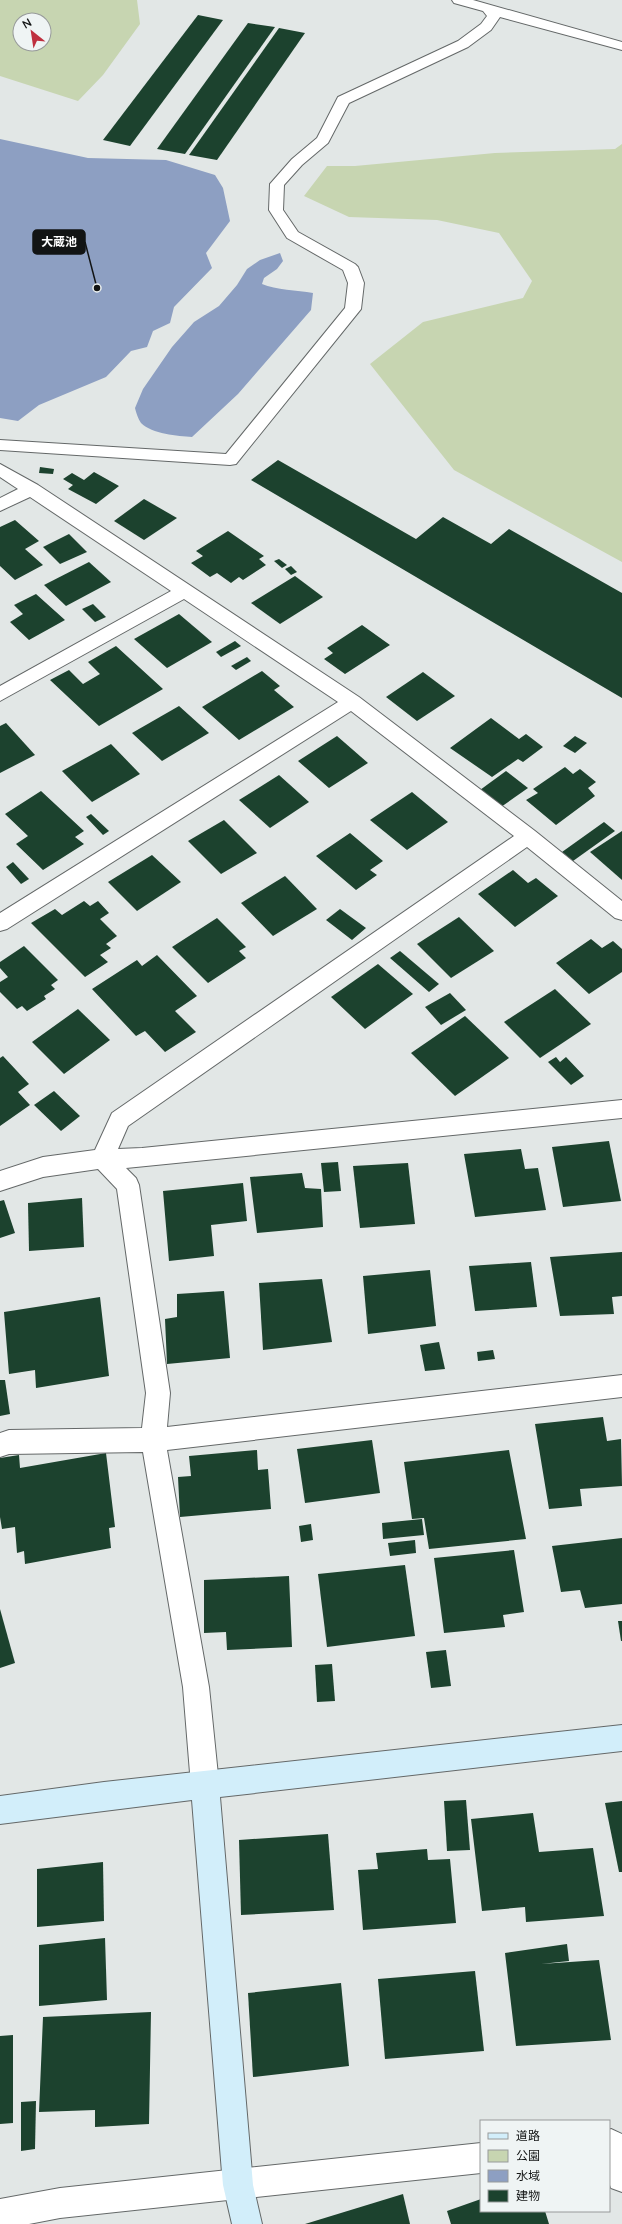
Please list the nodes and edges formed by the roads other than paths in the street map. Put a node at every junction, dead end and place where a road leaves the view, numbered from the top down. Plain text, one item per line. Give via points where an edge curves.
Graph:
1 (459, 0) edge
2 (488, 9) junction
3 (622, 46) edge
4 (0, 445) edge
5 (0, 469) edge
6 (32, 489) junction
7 (0, 505) edge
8 (184, 591) junction
9 (0, 694) edge
10 (352, 702) junction
11 (528, 836) junction
12 (622, 912) edge
13 (0, 923) edge
14 (622, 1109) edge
15 (102, 1159) junction
16 (0, 1181) edge
17 (622, 1386) edge
18 (153, 1440) junction
19 (0, 1445) edge
20 (622, 1738) edge
21 (206, 1785) junction
22 (0, 1810) edge
23 (614, 2144) edge
24 (480, 2158) edge
25 (622, 2177) edge
26 (238, 2185) junction
27 (0, 2214) edge
28 (247, 2224) edge

1 - 2 street
2 - 3 street
2 - 4 street via 494,16 486,27 463,44 343,100 323,140 297,162 277,184 276,210 292,235 350,267 356,283 353,309 230,460
5 - 6 street
6 - 7 street
6 - 8 street
8 - 9 street
8 - 10 street
10 - 11 street
10 - 13 street
11 - 12 street
11 - 15 street via 120,1120
14 - 15 street via 142,1158
15 - 16 street via 43,1166
15 - 18 street via 128,1185 158,1392
17 - 18 street
18 - 19 street via 9,1442
18 - 21 street via 196,1686
20 - 21 street
21 - 22 street
21 - 26 street
23 - 25 street
24 - 26 street
26 - 27 street via 60,2203
26 - 28 street

